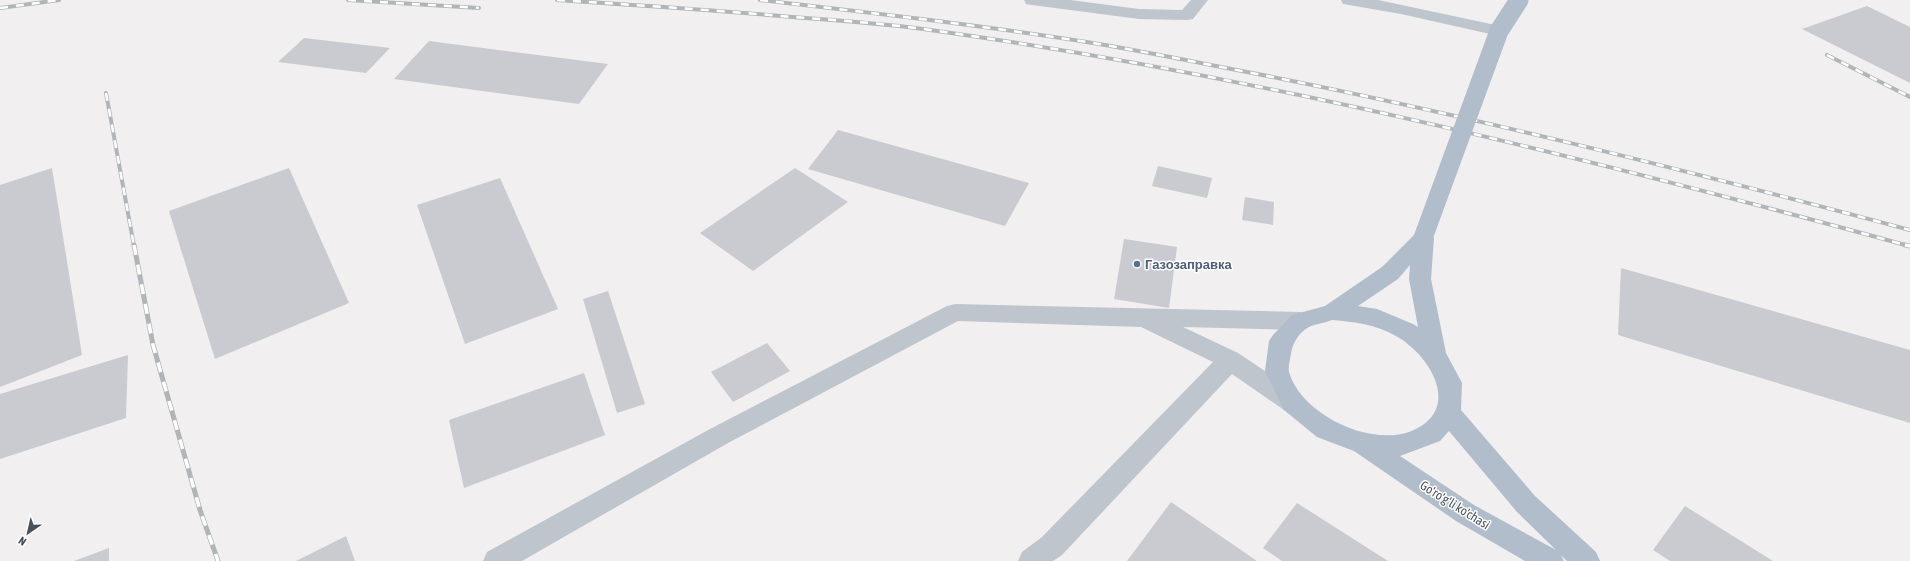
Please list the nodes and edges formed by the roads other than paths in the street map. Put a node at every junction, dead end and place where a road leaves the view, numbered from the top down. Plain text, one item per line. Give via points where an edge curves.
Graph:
1 (1032, 0) edge
2 (1200, 0) edge
3 (1349, 0) edge
4 (1519, 0) edge
5 (1499, 31) junction
6 (1423, 238) junction
7 (1332, 312) junction
8 (1142, 318) junction
9 (1300, 321) junction
10 (1434, 354) junction
11 (1230, 360) junction
12 (1293, 403) junction
13 (1448, 413) junction
14 (1363, 444) junction
15 (497, 561) edge
16 (1032, 561) edge
17 (1550, 561) edge
18 (1586, 561) edge

1 - 2 street via 1139,14 1187,15
3 - 5 street
4 - 5 main road, bridge
5 - 6 main road, bridge
6 - 7 main road via 1390,273
6 - 10 main road via 1420,279
7 - 9 main road
7 - 10 main road via 1369,315 1405,330
8 - 9 street
8 - 11 street
8 - 15 street via 955,312 719,436
9 - 12 main road via 1281,341 1277,371
10 - 13 main road via 1450,383
11 - 12 street
11 - 16 street via 1052,546
12 - 14 main road via 1326,430
13 - 14 main road via 1431,434 1401,445
13 - 18 main road via 1526,504
14 - 17 main road, Go'ro'g'li ko'chasi via 1465,513

